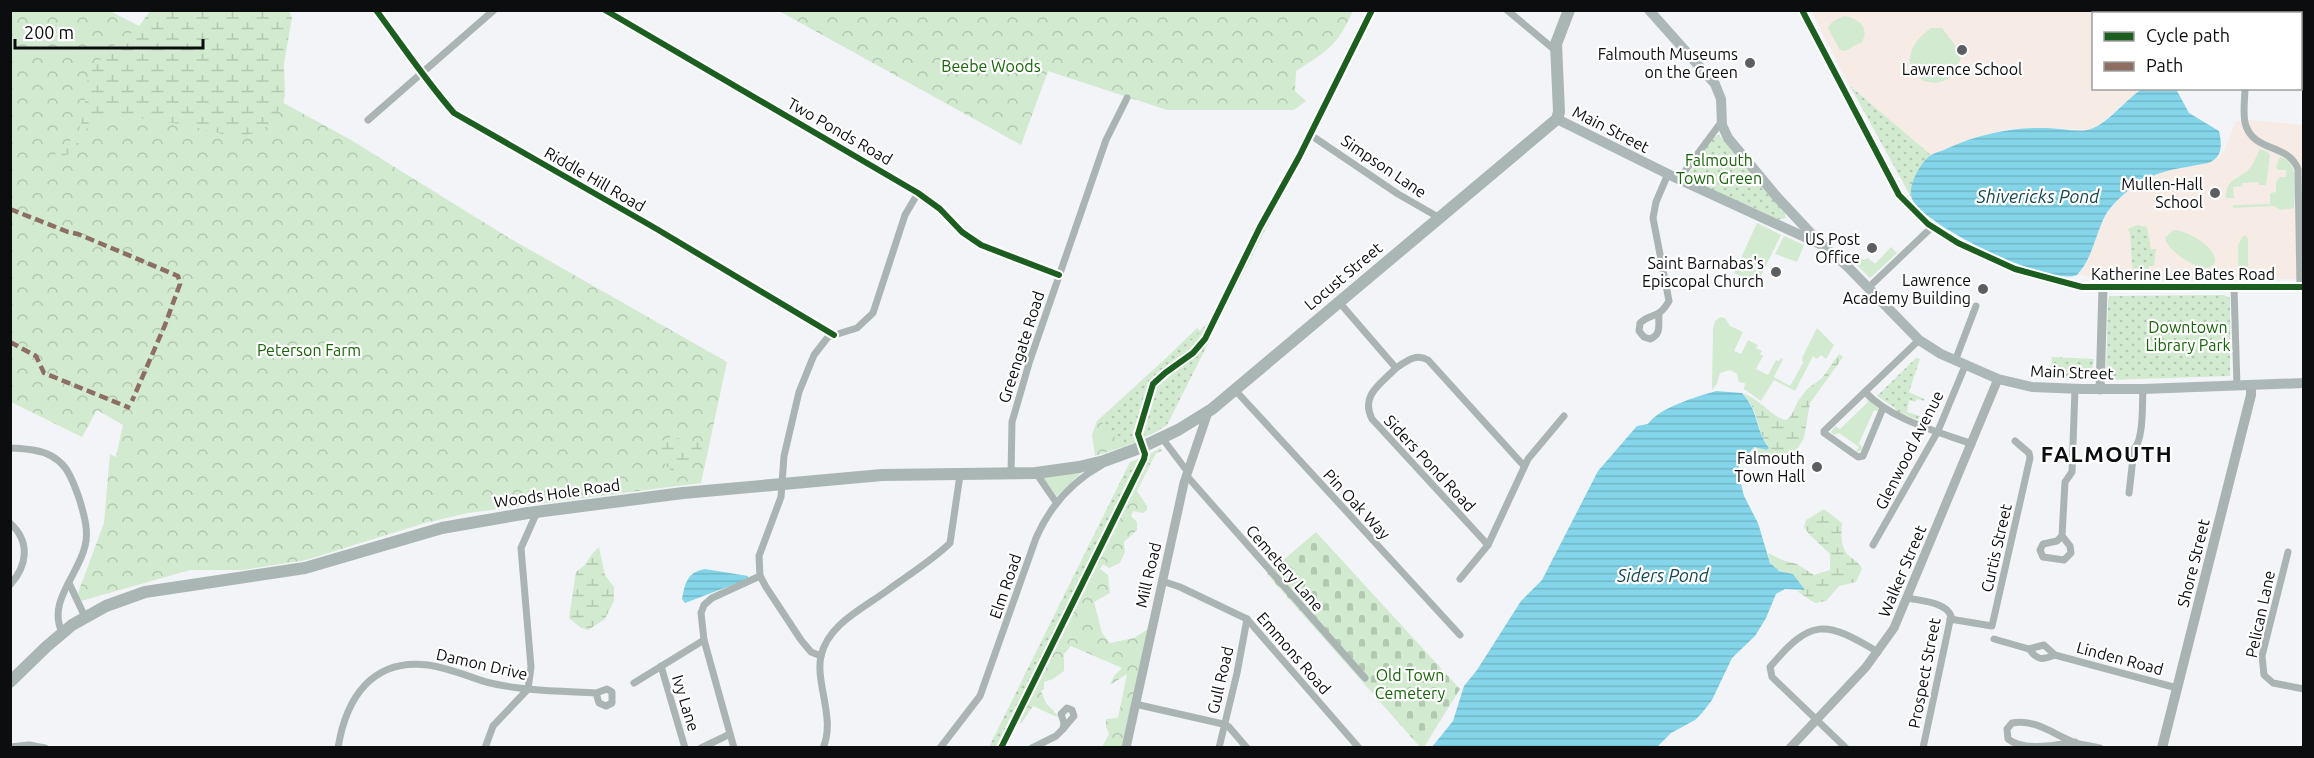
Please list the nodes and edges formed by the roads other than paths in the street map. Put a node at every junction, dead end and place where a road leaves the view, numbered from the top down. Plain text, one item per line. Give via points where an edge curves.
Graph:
1 (375, 10) edge
2 (494, 10) edge
3 (605, 10) edge
4 (1507, 10) edge
5 (1569, 10) edge
6 (1649, 10) edge
7 (1802, 10) edge
8 (1556, 51) junction
9 (423, 72) junction
10 (2245, 90) edge
11 (1127, 98) dead end
12 (1557, 119) junction
13 (368, 120) dead end
14 (1722, 120) junction
15 (1315, 138) dead end
16 (1668, 174) junction
17 (1679, 179) junction
18 (918, 193) junction
19 (1786, 206) junction
20 (1438, 217) junction
21 (1932, 227) junction
22 (1794, 233) junction
23 (1822, 245) junction
24 (2301, 249) edge
25 (1059, 275) junction
26 (2302, 287) edge
27 (1868, 288) junction
28 (2103, 288) junction
29 (2234, 288) junction
30 (1339, 302) junction
31 (1976, 306) dead end
32 (1659, 315) dead end
33 (834, 335) junction
34 (1919, 340) junction
35 (1960, 364) junction
36 (1396, 368) junction
37 (1998, 379) junction
38 (2304, 383) edge
39 (2237, 386) junction
40 (2251, 386) junction
41 (2076, 389) junction
42 (2143, 389) junction
43 (1235, 390) junction
44 (2100, 390) junction
45 (1865, 392) junction
46 (1883, 408) junction
47 (1208, 412) junction
48 (1564, 416) dead end
49 (1938, 431) junction
50 (1162, 438) junction
51 (2014, 441) dead end
52 (1972, 444) junction
53 (1142, 447) joint
54 (10, 448) edge
55 (1122, 455) junction
56 (1524, 466) junction
57 (1036, 473) junction
58 (1187, 473) junction
59 (1011, 474) junction
60 (960, 475) junction
61 (782, 484) junction
62 (2129, 493) dead end
63 (1056, 502) junction
64 (537, 511) junction
65 (10, 523) edge
66 (2062, 536) junction
67 (1488, 545) junction
68 (1873, 545) dead end
69 (2288, 552) dead end
70 (760, 576) junction
71 (1460, 579) dead end
72 (1162, 581) junction
73 (69, 583) junction
74 (10, 585) edge
75 (1908, 598) junction
76 (85, 617) junction
77 (1950, 618) junction
78 (1247, 619) junction
79 (62, 632) junction
80 (1460, 635) dead end
81 (1994, 639) dead end
82 (704, 640) junction
83 (2029, 649) junction
84 (1878, 652) junction
85 (2055, 655) junction
86 (821, 656) junction
87 (661, 666) junction
88 (1365, 678) dead end
89 (10, 682) edge
90 (634, 683) dead end
91 (2177, 687) junction
92 (528, 688) junction
93 (2304, 689) edge
94 (596, 693) dead end
95 (1135, 704) junction
96 (1818, 719) junction
97 (1223, 724) junction
98 (1063, 729) dead end
99 (730, 734) junction
100 (2075, 742) junction
101 (10, 747) edge
102 (45, 747) edge
103 (338, 747) edge
104 (485, 747) edge
105 (686, 747) edge
106 (701, 747) edge
107 (734, 747) edge
108 (823, 747) edge
109 (940, 747) edge
110 (1032, 747) edge
111 (1126, 747) edge
112 (1219, 747) edge
113 (1247, 747) edge
114 (1359, 747) edge
115 (1790, 747) edge
116 (1846, 747) edge
117 (1923, 747) edge
118 (2100, 747) edge
119 (2162, 747) edge

1 - 9 street, Riddle Hill Road
2 - 9 street
3 - 18 street, Two Ponds Road
4 - 8 street
5 - 8 highway
6 - 14 main road via 1715,84 1721,99
7 - 21 street, Katherine Lee Bates Road via 1896,189
8 - 12 highway
9 - 13 street
9 - 33 street, Riddle Hill Road via 454,113
10 - 24 street via 2245,121 2250,134 2262,144 2289,155 2298,169
11 - 25 street, Greengate Road via 1106,140
12 - 16 main road, Main Street
12 - 20 highway, Locust Street
14 - 17 street
14 - 19 main road via 1728,138
15 - 20 street, Simpson Lane
16 - 17 main road, Main Street
16 - 32 street via 1653,218 1670,299
17 - 22 main road, Main Street
18 - 25 street, Two Ponds Road via 981,245
18 - 33 street via 905,215 873,313 857,328
19 - 22 main road
19 - 23 main road
20 - 30 highway, Locust Street
21 - 27 street
21 - 28 street, Katherine Lee Bates Road via 2005,265 2068,284
22 - 23 main road, Main Street
23 - 27 main road, Main Street
24 - 26 street
25 - 59 street, Greengate Road via 1016,404
26 - 29 street, Katherine Lee Bates Road
27 - 34 main road, Main Street
28 - 29 street, Katherine Lee Bates Road
28 - 44 street
29 - 39 street
30 - 36 street
30 - 43 highway, Locust Street
31 - 35 street, Glenwood Avenue
33 - 61 street via 814,355 799,392 784,456
34 - 35 main road, Main Street
34 - 45 street
35 - 37 main road, Main Street
35 - 49 street, Glenwood Avenue
36 - 56 street, Siders Pond Road via 1413,358 1428,360
36 - 67 street, Siders Pond Road via 1372,392 1367,408 1372,419
37 - 41 main road, Main Street via 2032,387
37 - 52 street, Walker Street
38 - 40 main road, Main Street
39 - 40 main road, Main Street
39 - 42 main road, Main Street
40 - 91 main road, Shore Street
41 - 44 main road, Main Street
41 - 66 street via 2072,472 2065,482
42 - 44 main road, Main Street
42 - 62 street via 2142,421
43 - 47 highway, Locust Street
43 - 80 street, Pin Oak Way
45 - 46 street
45 - 46 street via 1824,434 1858,457 1863,456
46 - 49 street
47 - 50 highway, Locust Street
47 - 58 street, Mill Road
48 - 56 street
49 - 52 street
49 - 68 street, Glenwood Avenue
50 - 53 highway, Locust Street
50 - 58 street, Cemetery Lane
51 - 77 street, Curtis Street via 2030,458 1992,626
52 - 75 street, Walker Street
53 - 55 highway, Woods Hole Road
54 - 73 street via 57,458 73,480 84,512 87,539
55 - 57 highway, Woods Hole Road via 1087,466
55 - 63 street, Elm Road via 1083,477
56 - 67 street
57 - 59 highway, Woods Hole Road
57 - 63 street
58 - 72 street, Mill Road
58 - 88 street, Cemetery Lane
59 - 60 highway, Woods Hole Road
60 - 61 highway, Woods Hole Road via 882,475
60 - 86 street via 950,543 842,624
61 - 64 highway, Woods Hole Road
61 - 70 street via 759,556
63 - 109 street, Elm Road via 1036,538 980,696
64 - 76 highway, Woods Hole Road via 442,528 305,568 145,592
64 - 92 street via 521,548 531,667
65 - 74 street via 26,555
66 - 66 street via 2070,546 2069,556 2064,560 2045,559 2040,553 2043,543 2059,541
67 - 71 street
69 - 93 street, Pelican Lane via 2262,669 2274,683
70 - 82 street via 704,605
70 - 86 street via 801,640 811,652
72 - 78 street, Emmons Road
72 - 95 street, Mill Road
73 - 76 street
73 - 79 street via 57,615
75 - 77 street, Prospect Street via 1946,608
75 - 84 street, Walker Street
76 - 79 highway, Woods Hole Road
77 - 117 street, Prospect Street
78 - 97 street, Gull Road
78 - 114 street, Emmons Road
79 - 89 highway, Woods Hole Road
81 - 83 street, Linden Road
82 - 87 street
82 - 99 street
83 - 85 street, Linden Road via 2044,645
83 - 85 street, Linden Road via 2039,659
84 - 96 street, Walker Street
84 - 96 street via 1838,632 1816,628 1803,634 1771,665 1772,677
85 - 91 street, Linden Road
86 - 108 street via 827,719
87 - 90 street
87 - 105 street, Ivy Lane
91 - 119 main road, Shore Street
92 - 94 street, Damon Drive
92 - 103 street, Damon Drive via 487,682 427,665 385,670 358,692 346,713
92 - 104 street via 493,726
95 - 97 street
95 - 111 street, Mill Road
96 - 115 street, Walker Street
96 - 116 street
97 - 112 street, Gull Road
97 - 113 street
98 - 110 street
99 - 106 street
99 - 107 street
100 - 100 street via 2050,746 2016,744 2008,739 2007,729 2012,723 2026,723
100 - 118 street
101 - 102 street

